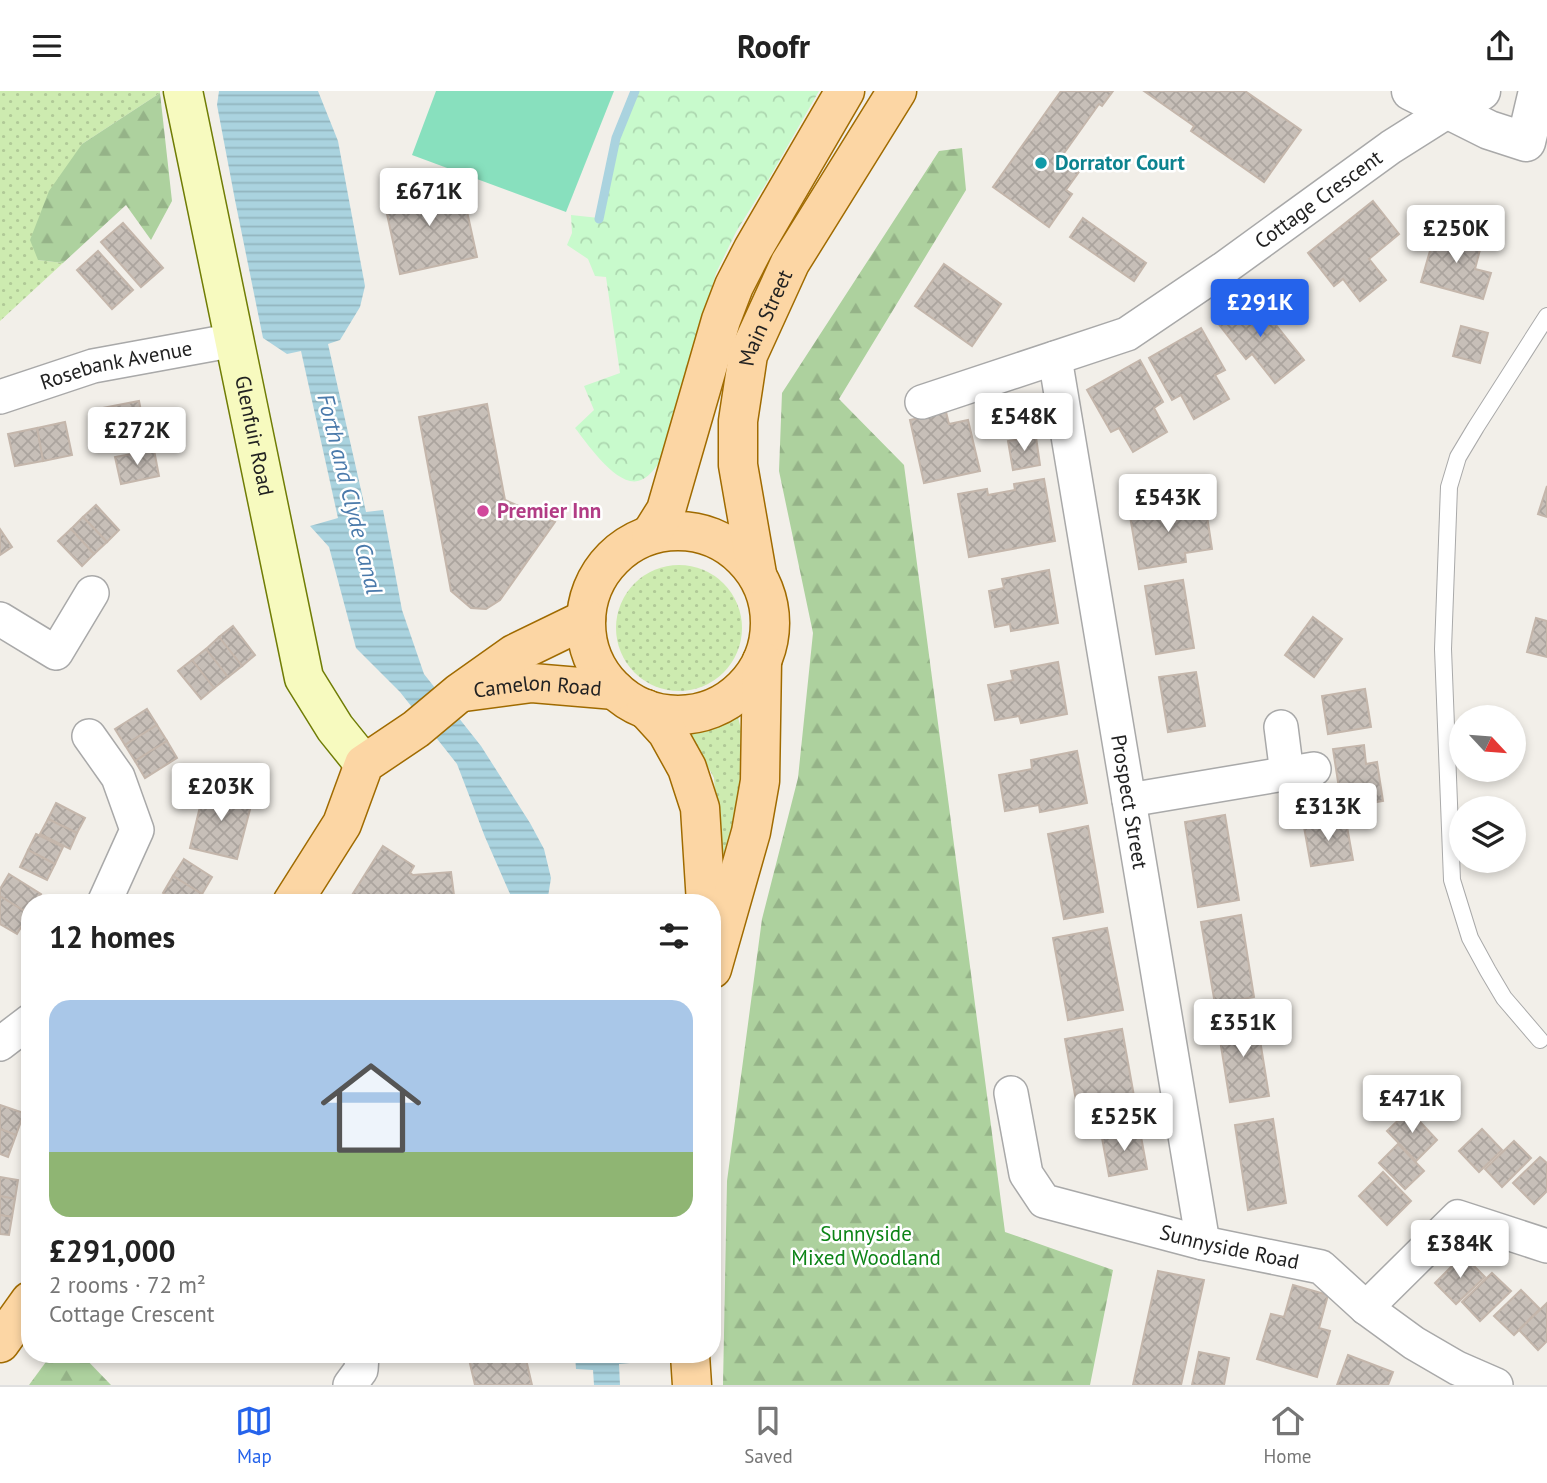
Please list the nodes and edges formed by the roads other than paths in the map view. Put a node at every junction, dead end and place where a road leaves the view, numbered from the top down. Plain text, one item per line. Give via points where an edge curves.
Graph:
1 (183, 91) edge
2 (845, 91) edge
3 (897, 91) edge
4 (1411, 91) edge
5 (1481, 91) edge
6 (1538, 91) edge
7 (1448, 111) junction
8 (1536, 145) edge
9 (1547, 316) edge
10 (235, 340) junction
11 (1055, 358) junction
12 (0, 397) edge
13 (922, 402) dead end
14 (651, 534) junction
15 (757, 574) junction
16 (92, 593) dead end
17 (0, 619) edge
18 (586, 619) junction
19 (762, 661) junction
20 (459, 693) junction
21 (631, 699) junction
22 (1281, 727) dead end
23 (89, 737) dead end
24 (364, 764) junction
25 (1129, 800) junction
26 (108, 894) edge
27 (298, 894) edge
28 (705, 894) edge
29 (721, 937) edge
30 (21, 1028) edge
31 (1540, 1040) dead end
32 (0, 1044) edge
33 (1011, 1093) dead end
34 (1203, 1243) junction
35 (1547, 1245) edge
36 (1366, 1308) junction
37 (21, 1314) edge
38 (0, 1343) edge
39 (361, 1363) edge
40 (691, 1363) edge
41 (349, 1385) edge
42 (692, 1385) edge
43 (1496, 1385) edge

1 - 10 main road, Glenfuir Road
2 - 14 main road, Main Street via 734,286 666,510
3 - 15 main road, Main Street via 790,263 748,355 738,421 738,465
4 - 7 street
5 - 7 street
6 - 8 street
7 - 8 street
7 - 11 street, Cottage Crescent via 1127,334
9 - 31 lane via 1458,457 1449,487 1443,649 1452,880 1470,938 1488,971
10 - 12 street, Rosebank Avenue via 93,366
10 - 24 main road, Glenfuir Road via 304,678
11 - 13 street, Cottage Crescent
11 - 25 street, Prospect Street
14 - 15 main road via 681,530 710,536 737,551
14 - 18 main road via 624,547 603,569 589,596
15 - 19 main road via 768,601 770,632
16 - 17 street via 56,653
18 - 20 main road, Camelon Road via 514,654
18 - 21 main road via 590,653 603,677
19 - 21 main road via 745,687 722,704 691,715 660,714
19 - 29 main road via 760,781 751,832
20 - 21 main road, Camelon Road via 532,683
20 - 24 main road, Camelon Road
21 - 28 main road via 667,732 687,768 700,808
22 - 25 street via 1300,772
23 - 26 street via 118,777 137,830
24 - 27 main road via 342,824
25 - 34 street, Prospect Street
30 - 32 street
33 - 34 street, Sunnyside Road via 1026,1174 1044,1201
34 - 36 street, Sunnyside Road via 1321,1267
35 - 36 street via 1458,1217
36 - 43 street, Sunnyside Road via 1414,1343
37 - 38 main road
39 - 41 street
40 - 42 main road

